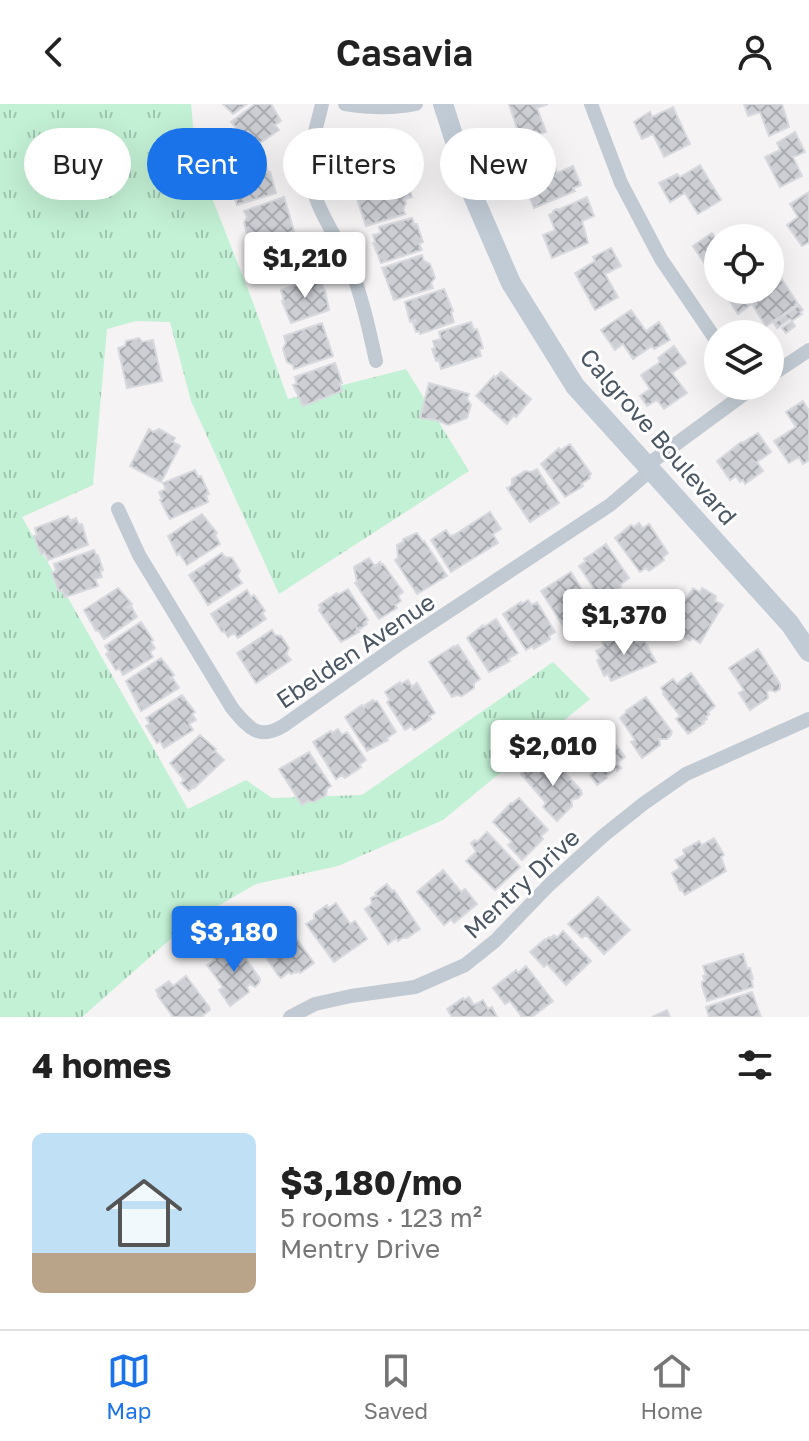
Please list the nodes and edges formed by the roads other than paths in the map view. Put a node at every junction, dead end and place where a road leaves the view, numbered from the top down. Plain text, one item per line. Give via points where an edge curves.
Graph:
1 (322, 104) edge
2 (345, 104) edge
3 (416, 104) edge
4 (443, 104) edge
5 (591, 104) edge
6 (704, 322) edge
7 (809, 350) edge
8 (376, 361) dead end
9 (784, 367) edge
10 (734, 400) edge
11 (649, 468) junction
12 (118, 509) dead end
13 (809, 652) edge
14 (809, 719) edge
15 (290, 1017) edge

1 - 8 street via 310,173 349,265
2 - 3 street
4 - 11 street, Calgrove Boulevard via 471,191 511,283 575,386
5 - 6 street via 621,183 661,259
7 - 9 street
10 - 11 street, Ebelden Avenue
11 - 12 street, Ebelden Avenue via 610,505 283,726 263,733 244,723 232,708 139,555
11 - 13 street, Calgrove Boulevard via 790,624
14 - 15 street, Mentry Drive via 686,774 643,804 465,965 415,987 315,1004

